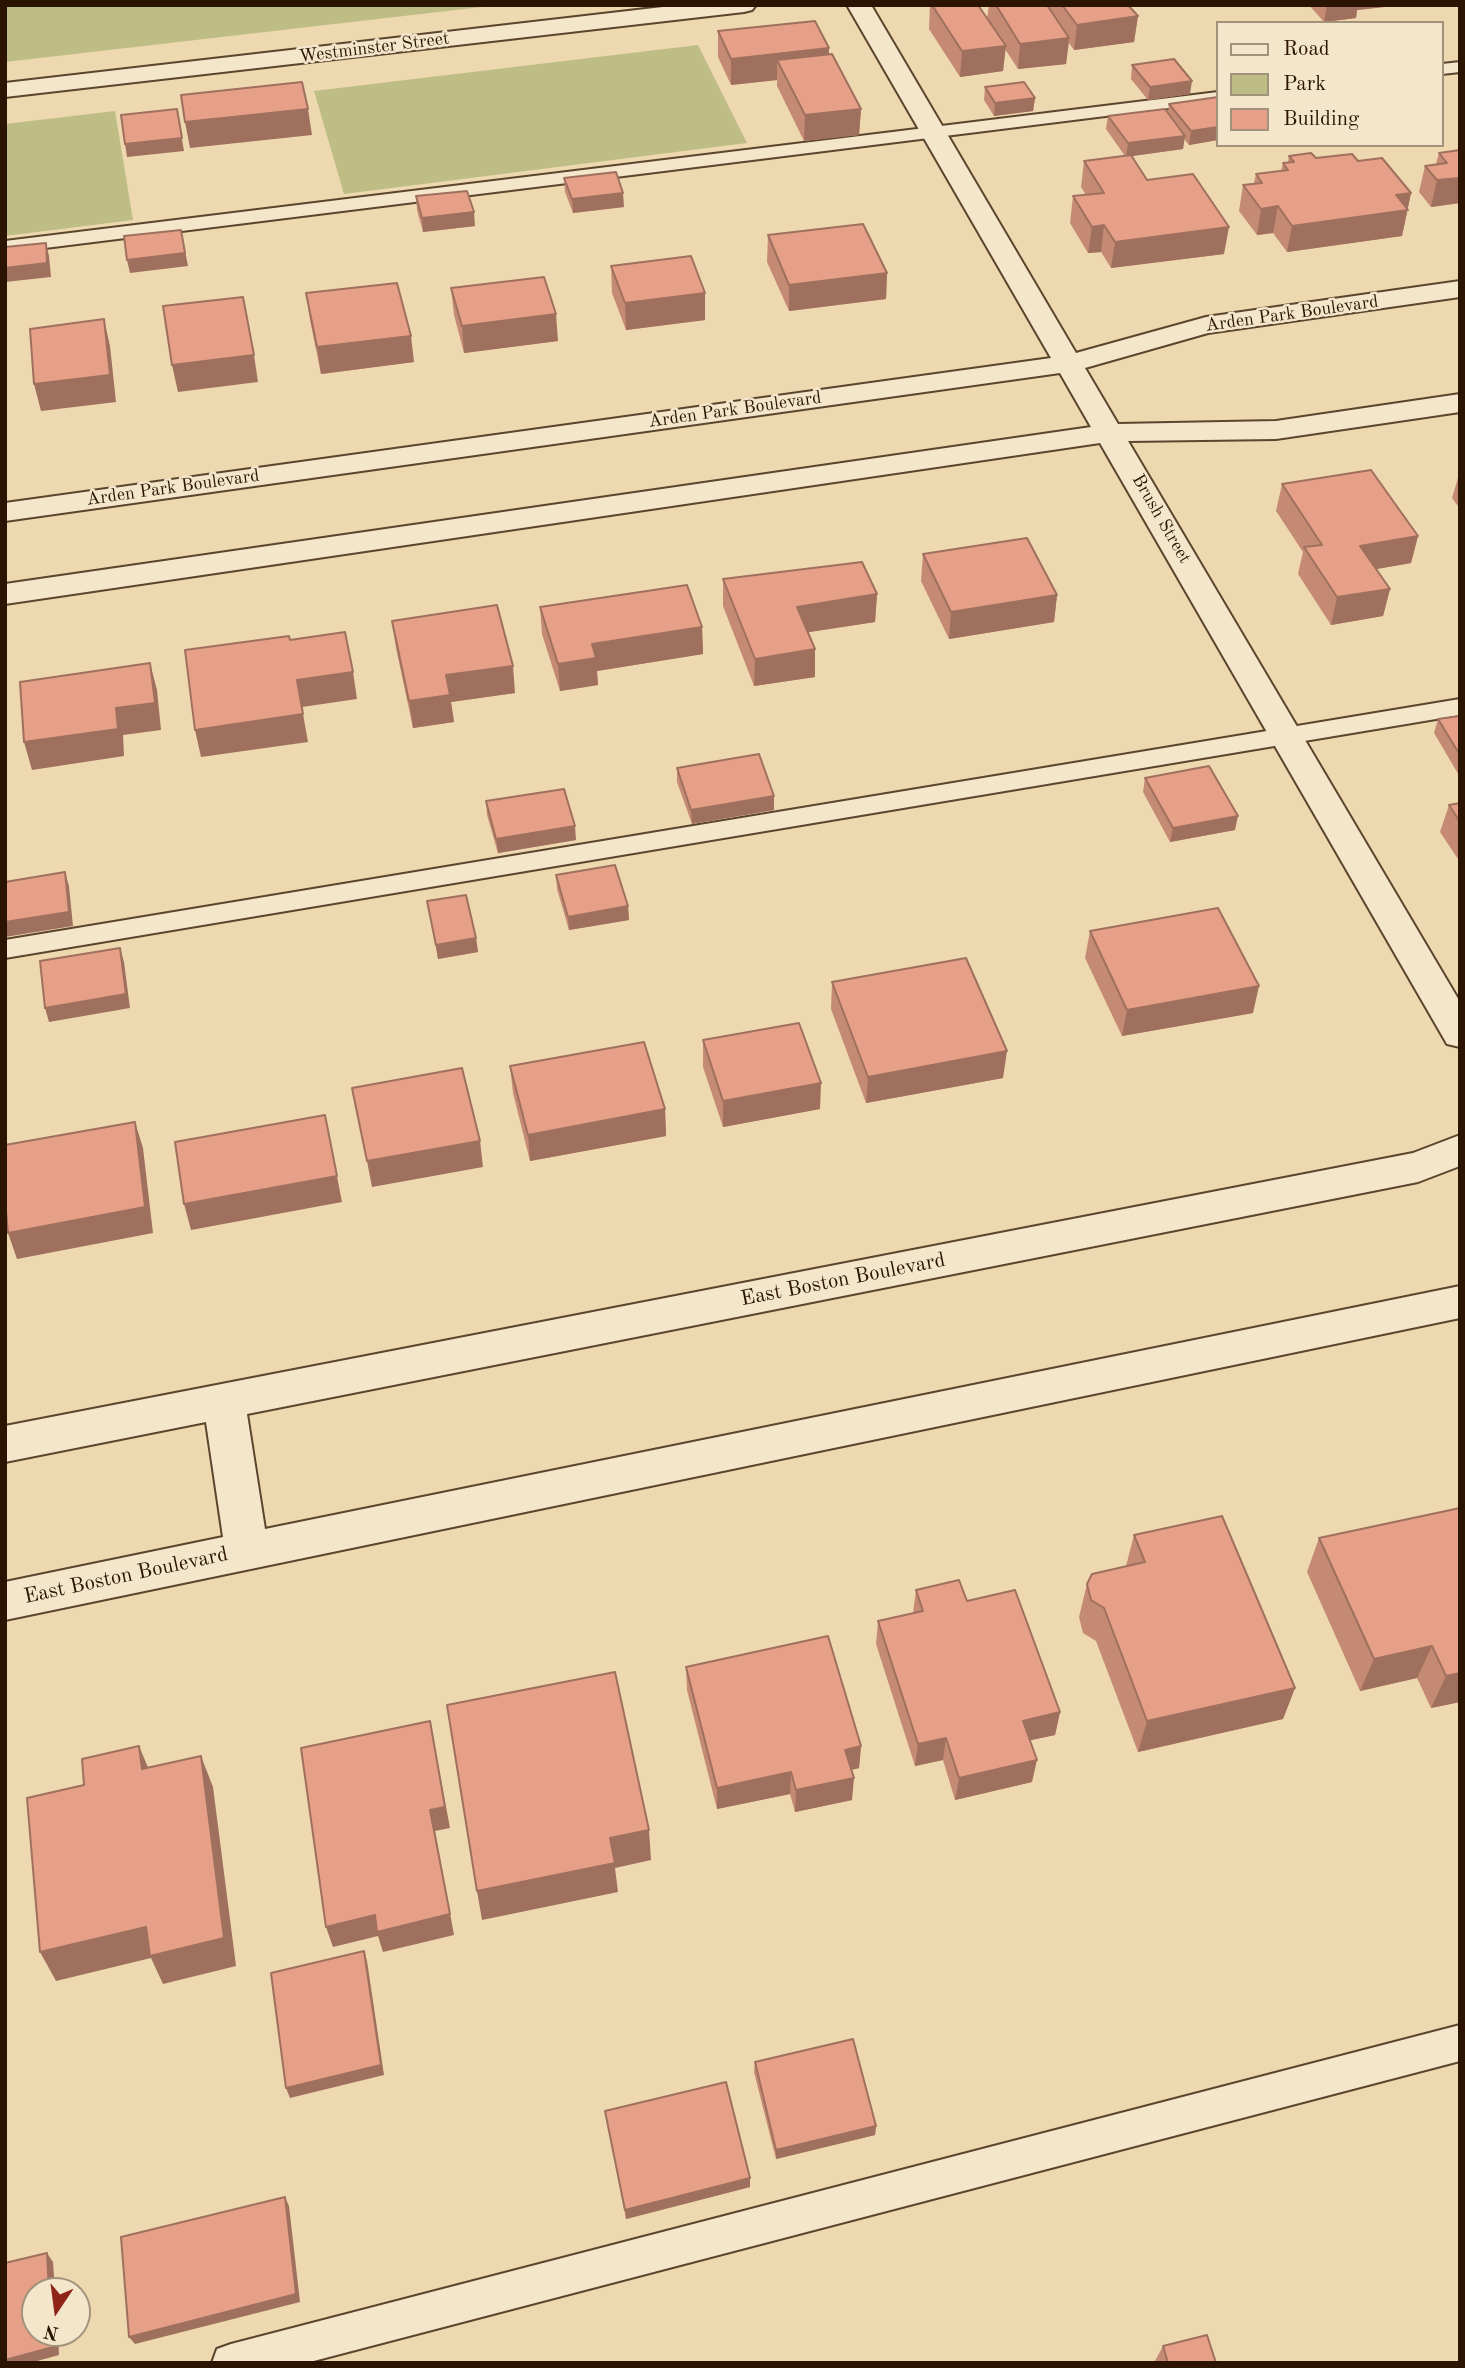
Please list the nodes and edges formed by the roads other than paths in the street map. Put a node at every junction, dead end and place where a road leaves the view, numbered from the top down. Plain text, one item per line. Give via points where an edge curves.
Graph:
1 (744, 5) edge
2 (859, 5) edge
3 (5, 90) edge
4 (1216, 97) edge
5 (933, 132) junction
6 (5, 247) edge
7 (1460, 289) edge
8 (1067, 364) junction
9 (1460, 403) edge
10 (1111, 433) junction
11 (5, 512) edge
12 (6, 591) edge
13 (1460, 707) edge
14 (1287, 736) junction
15 (5, 949) edge
16 (1460, 1034) edge
17 (1460, 1150) edge
18 (1460, 1302) edge
19 (224, 1402) junction
20 (5, 1444) edge
21 (247, 1551) junction
22 (5, 1601) edge
23 (1460, 2043) edge
24 (231, 2363) edge

1 - 3 street, Westminster Street
2 - 5 street, Brush Street
4 - 5 lane
5 - 6 lane
5 - 8 street, Brush Street
7 - 8 street, Arden Park Boulevard via 1206,325
8 - 10 street, Brush Street
8 - 11 street, Arden Park Boulevard
9 - 10 street via 1276,430
10 - 12 street
10 - 14 street, Brush Street
13 - 14 lane
14 - 15 lane
14 - 16 street, Brush Street
17 - 19 street, East Boston Boulevard via 1405,1169
18 - 21 street, East Boston Boulevard
19 - 20 street, East Boston Boulevard
19 - 21 street, East Boston Boulevard
21 - 22 street, East Boston Boulevard
23 - 24 lane

